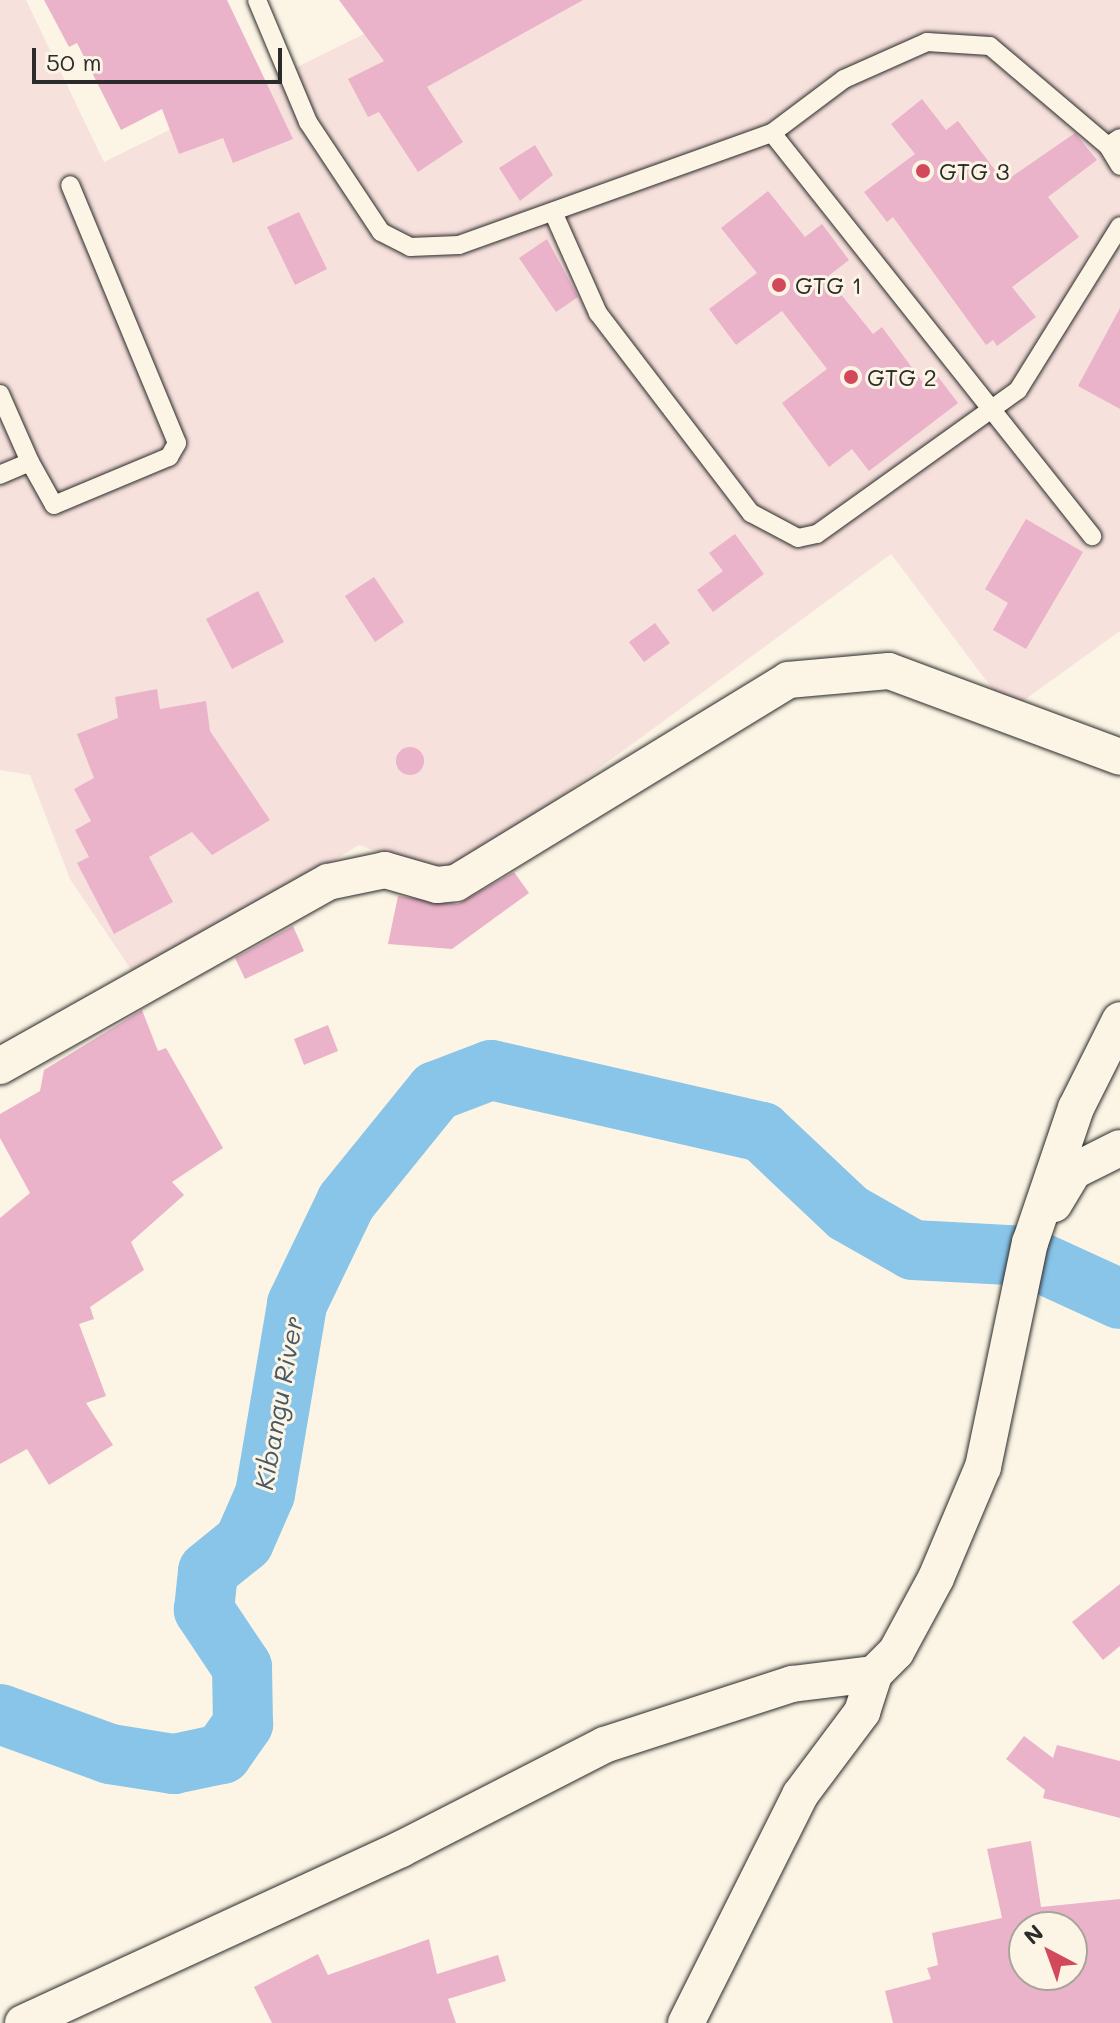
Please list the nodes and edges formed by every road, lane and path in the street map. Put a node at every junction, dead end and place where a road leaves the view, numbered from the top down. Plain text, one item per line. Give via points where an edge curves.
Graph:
1 (257, 0) edge
2 (772, 133) junction
3 (1114, 142) edge
4 (1120, 166) edge
5 (70, 185) dead end
6 (553, 212) junction
7 (1120, 226) edge
8 (0, 394) edge
9 (991, 409) junction
10 (30, 462) junction
11 (0, 475) edge
12 (1092, 536) dead end
13 (1120, 757) edge
14 (1120, 1020) edge
15 (0, 1066) edge
16 (1120, 1148) edge
17 (1030, 1243) junction
18 (874, 1674) junction
19 (23, 2023) edge
20 (686, 2023) edge

1 - 6 lane via 308,122 381,232 410,247 459,245
2 - 3 lane via 885,56 960,39 990,46
2 - 6 lane
2 - 9 lane
3 - 4 lane
5 - 10 lane via 177,443 169,457 54,505
6 - 9 lane via 598,313 751,513 778,534 817,534
7 - 9 lane via 1018,390
8 - 10 lane
9 - 12 lane
10 - 11 lane
13 - 15 street via 889,671 788,680 456,883 437,885 385,870 328,882
14 - 17 street via 1076,1108
16 - 17 street via 1074,1171
17 - 18 street via 983,1467 936,1578 896,1652
18 - 19 street via 792,1684 604,1745 401,1849
18 - 20 street via 862,1712 800,1795

